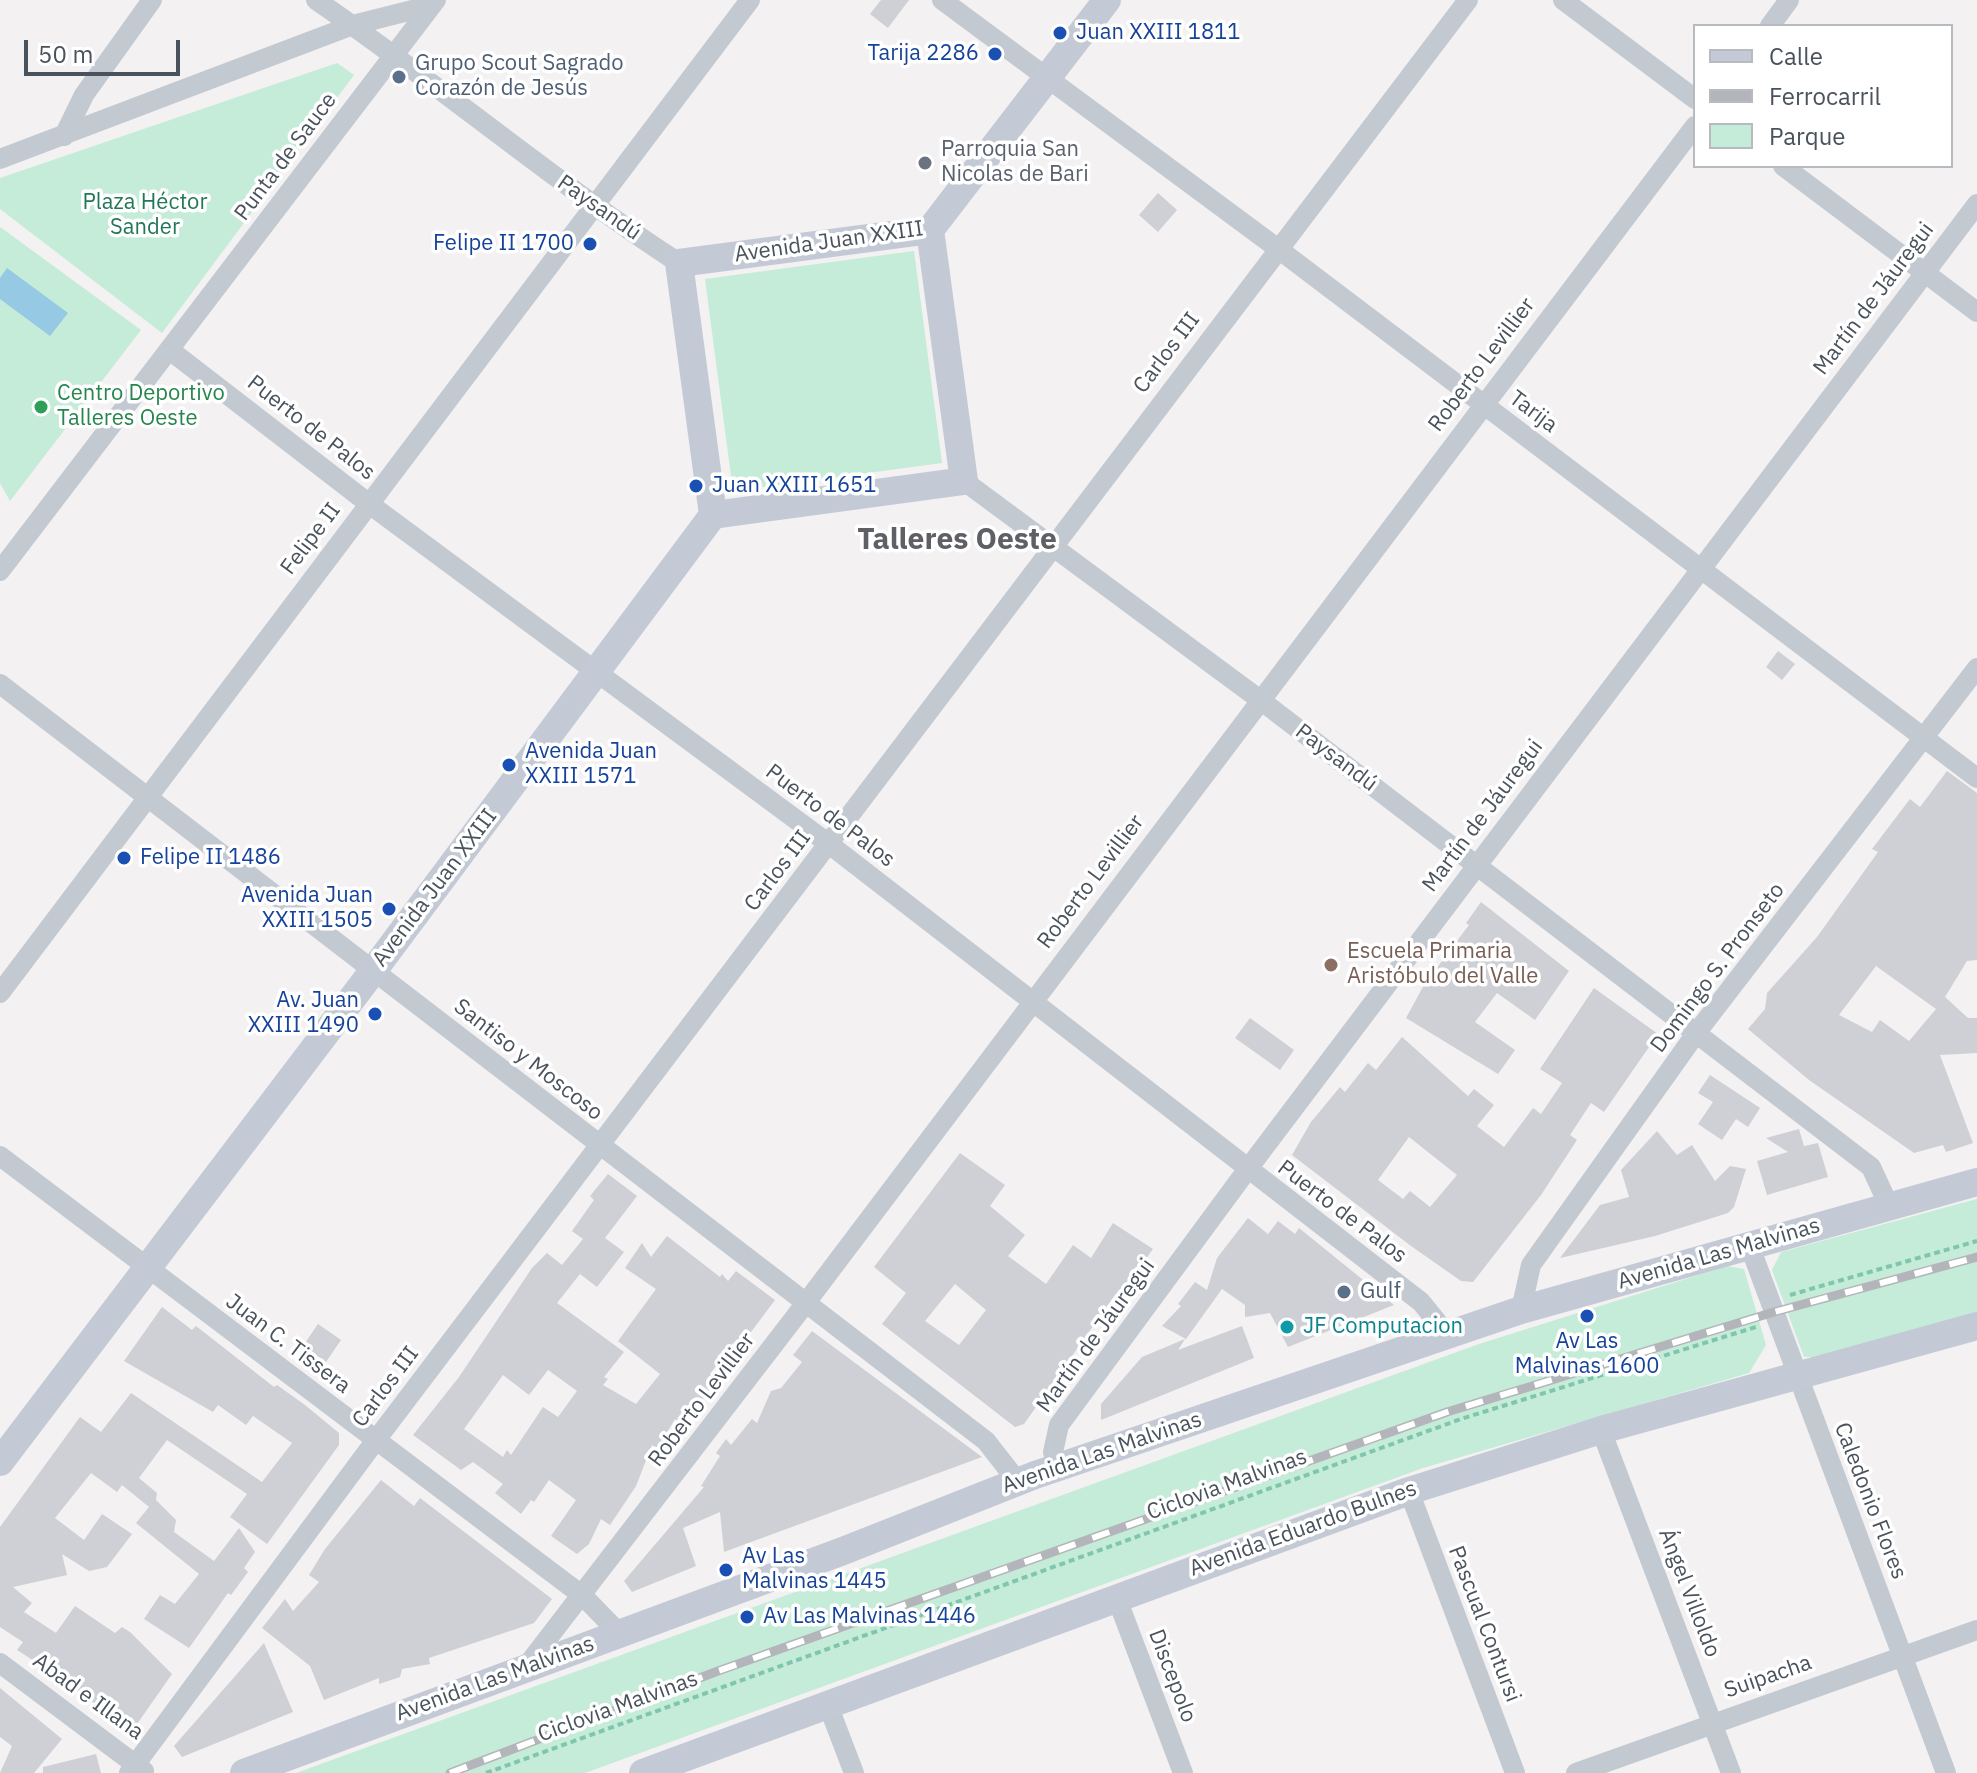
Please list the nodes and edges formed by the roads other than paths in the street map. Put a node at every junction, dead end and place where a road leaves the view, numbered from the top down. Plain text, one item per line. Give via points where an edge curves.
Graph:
1 (152, 0) edge
2 (316, 0) edge
3 (750, 0) edge
4 (942, 0) edge
5 (1107, 0) edge
6 (1468, 0) edge
7 (1563, 0) edge
8 (1789, 0) edge
9 (434, 3) edge
10 (1771, 24) edge
11 (353, 25) junction
12 (393, 53) junction
13 (1048, 78) junction
14 (1693, 98) edge
15 (1693, 129) edge
16 (64, 136) junction
17 (0, 159) edge
18 (1786, 168) edge
19 (1977, 204) edge
20 (594, 208) junction
21 (930, 230) junction
22 (1277, 248) junction
23 (679, 263) junction
24 (1923, 272) junction
25 (1977, 312) edge
26 (171, 351) junction
27 (1482, 404) junction
28 (964, 481) junction
29 (368, 503) junction
30 (713, 515) junction
31 (1050, 548) junction
32 (1701, 569) junction
33 (0, 571) edge
34 (1977, 668) edge
35 (597, 670) junction
36 (0, 684) edge
37 (1259, 699) junction
38 (1924, 741) junction
39 (1977, 778) edge
40 (148, 796) junction
41 (829, 844) junction
42 (1476, 866) junction
43 (373, 971) junction
44 (0, 993) edge
45 (1031, 1001) junction
46 (1697, 1032) junction
47 (599, 1145) junction
48 (0, 1156) edge
49 (1247, 1170) junction
50 (1977, 1182) edge
51 (1889, 1206) junction
52 (1750, 1247) junction
53 (147, 1268) junction
54 (805, 1304) junction
55 (1521, 1310) junction
56 (1977, 1326) edge
57 (1447, 1334) junction
58 (1797, 1375) junction
59 (1601, 1430) junction
60 (376, 1440) junction
61 (0, 1462) edge
62 (1058, 1468) junction
63 (1018, 1482) junction
64 (1409, 1491) junction
65 (583, 1596) junction
66 (1116, 1596) junction
67 (1977, 1630) edge
68 (619, 1633) junction
69 (1903, 1655) junction
70 (0, 1663) edge
71 (525, 1668) junction
72 (828, 1705) junction
73 (1712, 1722) junction
74 (137, 1770) edge
75 (244, 1773) edge
76 (643, 1773) edge
77 (854, 1773) edge
78 (1183, 1773) edge
79 (1515, 1773) edge
80 (1576, 1773) edge
81 (1731, 1773) edge
82 (1946, 1773) edge

1 - 16 street via 84,95
2 - 11 street, Paysandú
3 - 20 street, Felipe II
4 - 13 street, Tarija
5 - 13 main road, Avenida Juan XXIII
6 - 22 street, Carlos III
7 - 14 street
8 - 10 street
9 - 11 street
9 - 12 street, Punta de Sauce
11 - 12 street, Paysandú
11 - 16 street
12 - 20 street, Paysandú
12 - 26 street, Punta de Sauce
13 - 21 main road, Avenida Juan XXIII
13 - 22 street, Tarija
15 - 27 street, Roberto Levillier
16 - 17 street
18 - 24 street
19 - 24 street, Martín de Jáuregui
20 - 23 street, Paysandú
20 - 29 street, Felipe II
21 - 23 main road, Avenida Juan XXIII
21 - 28 main road
22 - 27 street, Tarija
22 - 31 street, Carlos III
23 - 30 main road
24 - 25 street
24 - 32 street, Martín de Jáuregui
26 - 29 street, Puerto de Palos
26 - 33 street, Punta de Sauce
27 - 32 street, Tarija
27 - 37 street, Roberto Levillier
28 - 30 main road
28 - 31 street, Paysandú
29 - 35 street, Puerto de Palos
29 - 40 street, Felipe II
30 - 35 main road, Avenida Juan XXIII
31 - 37 street, Paysandú
31 - 41 street, Carlos III
32 - 38 street, Tarija
32 - 42 street, Martín de Jáuregui
34 - 38 street, Domingo S. Pronseto
35 - 41 street, Puerto de Palos
35 - 43 main road, Avenida Juan XXIII
36 - 40 street, Santiso y Moscoso
37 - 42 street, Paysandú
37 - 45 street, Roberto Levillier
38 - 39 street, Tarija
38 - 46 street, Domingo S. Pronseto
40 - 43 street, Santiso y Moscoso
40 - 44 street, Felipe II
41 - 45 street, Puerto de Palos
41 - 47 street, Carlos III
42 - 46 street, Paysandú
42 - 49 street, Martín de Jáuregui
43 - 47 street, Santiso y Moscoso
43 - 53 main road, Avenida Juan XXIII
45 - 49 street, Puerto de Palos
45 - 54 street, Roberto Levillier
46 - 51 street, Paysandú via 1871,1167
46 - 55 street, Domingo S. Pronseto via 1531,1265
47 - 54 street, Santiso y Moscoso
47 - 60 street, Carlos III
48 - 53 street, Juan C. Tissera
49 - 57 street, Puerto de Palos via 1421,1302
49 - 62 street, Martín de Jáuregui via 1059,1425 1053,1452
50 - 51 main road, Avenida Las Malvinas
51 - 52 main road, Avenida Las Malvinas
52 - 55 main road, Avenida Las Malvinas
52 - 58 street, Caledonio Flores
53 - 60 street, Juan C. Tissera
53 - 61 main road, Avenida Juan XXIII
54 - 63 street, Santiso y Moscoso via 986,1441
54 - 65 street, Roberto Levillier
55 - 57 main road, Avenida Las Malvinas
56 - 58 main road, Avenida Eduardo Bulnes
57 - 62 main road, Avenida Las Malvinas
58 - 59 main road, Avenida Eduardo Bulnes
58 - 69 street, Caledonio Flores
59 - 64 main road, Avenida Eduardo Bulnes
59 - 73 street, Ángel Villoldo
60 - 65 street, Juan C. Tissera
60 - 74 street, Carlos III
62 - 63 main road, Avenida Las Malvinas
63 - 68 main road, Avenida Las Malvinas
64 - 66 main road, Avenida Eduardo Bulnes
64 - 79 street, Pascual Contursi
65 - 68 street, Juan C. Tissera
65 - 71 street, Roberto Levillier
66 - 72 main road, Avenida Eduardo Bulnes
66 - 78 street, Discepolo
67 - 69 street, Suipacha
68 - 71 main road, Avenida Las Malvinas
69 - 73 street, Suipacha
69 - 82 street, Caledonio Flores
70 - 74 street, Abad e Illana
71 - 75 main road, Avenida Las Malvinas
72 - 76 main road, Avenida Eduardo Bulnes
72 - 77 street
73 - 80 street, Suipacha
73 - 81 street, Ángel Villoldo

